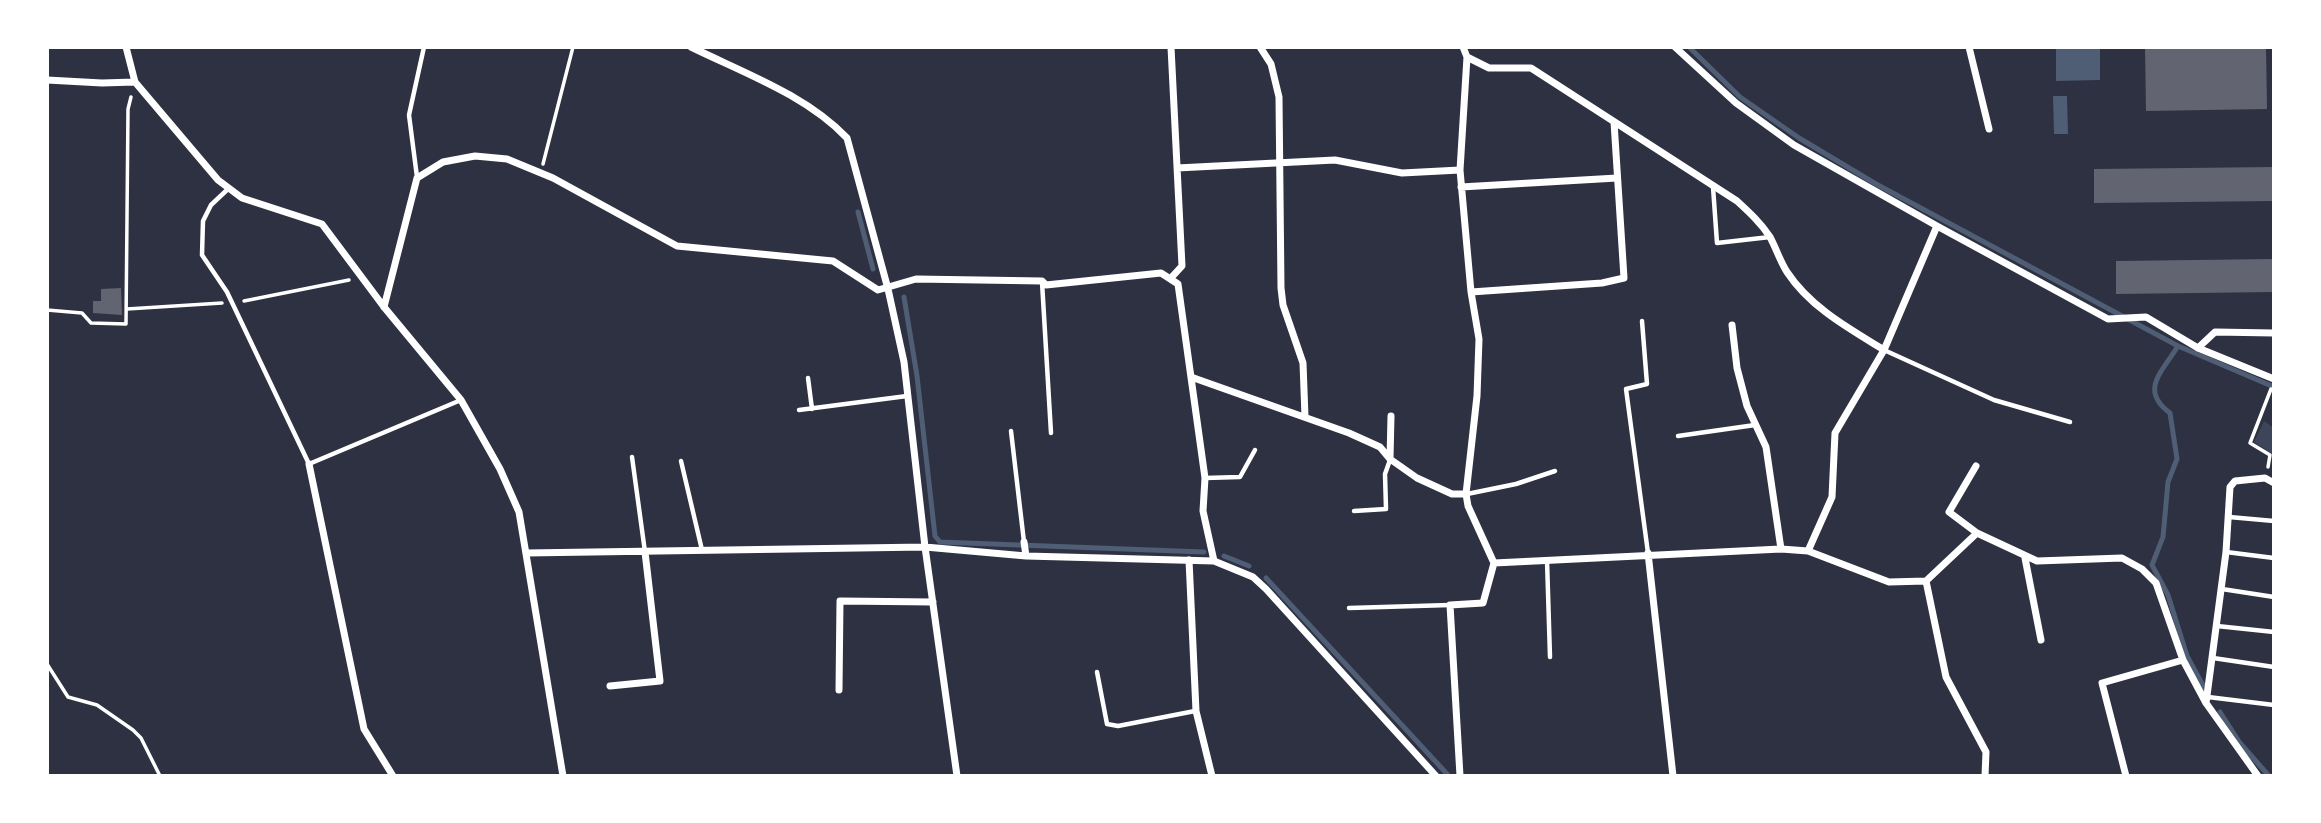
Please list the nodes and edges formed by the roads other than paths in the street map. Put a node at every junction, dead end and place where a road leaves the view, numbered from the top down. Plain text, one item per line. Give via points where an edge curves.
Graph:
1 (126, 47) edge
2 (424, 47) edge
3 (691, 47) edge
4 (1171, 47) edge
5 (1260, 47) edge
6 (1463, 47) edge
7 (1675, 47) edge
8 (1969, 47) edge
9 (1467, 57) junction
10 (47, 80) edge
11 (135, 82) junction
12 (1614, 122) junction
13 (1989, 128) dead end
14 (1279, 164) junction
15 (1177, 168) junction
16 (1460, 170) junction
17 (417, 178) junction
18 (1617, 178) junction
19 (1713, 186) junction
20 (1461, 187) junction
21 (228, 189) junction
22 (1937, 226) junction
23 (1770, 237) junction
24 (1170, 279) junction
25 (1042, 281) junction
26 (888, 289) junction
27 (1471, 292) junction
28 (384, 307) junction
29 (1642, 321) dead end
30 (1732, 325) dead end
31 (2274, 333) edge
32 (2198, 348) junction
33 (1884, 350) junction
34 (1191, 377) junction
35 (808, 378) dead end
36 (2274, 379) edge
37 (908, 396) junction
38 (461, 400) junction
39 (812, 409) junction
40 (799, 410) dead end
41 (1391, 416) dead end
42 (1305, 417) junction
43 (2070, 422) dead end
44 (1755, 425) junction
45 (1012, 431) dead end
46 (1051, 433) dead end
47 (1678, 436) dead end
48 (1255, 450) dead end
49 (632, 457) dead end
50 (1390, 459) junction
51 (681, 461) dead end
52 (309, 464) junction
53 (1976, 466) dead end
54 (1555, 471) dead end
55 (1205, 478) junction
56 (2274, 483) edge
57 (1466, 494) junction
58 (1354, 511) dead end
59 (2228, 517) junction
60 (2274, 521) edge
61 (1977, 533) junction
62 (925, 547) junction
63 (1025, 549) junction
64 (1781, 549) junction
65 (702, 550) junction
66 (1808, 551) junction
67 (645, 552) junction
68 (2226, 552) junction
69 (526, 553) junction
70 (1648, 553) junction
71 (2025, 558) junction
72 (2274, 558) edge
73 (1547, 559) junction
74 (1189, 560) junction
75 (1214, 561) junction
76 (1494, 563) junction
77 (1926, 581) junction
78 (2222, 589) junction
79 (2274, 597) edge
80 (933, 601) junction
81 (1450, 605) junction
82 (1349, 608) dead end
83 (2217, 626) junction
84 (2274, 632) edge
85 (2041, 640) dead end
86 (1550, 657) dead end
87 (2213, 658) junction
88 (2183, 660) junction
89 (2274, 667) edge
90 (1097, 672) dead end
91 (610, 686) dead end
92 (838, 690) dead end
93 (2207, 700) junction
94 (2274, 705) edge
95 (1196, 711) junction
96 (393, 776) edge
97 (563, 776) edge
98 (957, 776) edge
99 (1212, 776) edge
100 (1436, 776) edge
101 (1460, 776) edge
102 (1673, 776) edge
103 (1984, 776) edge
104 (2126, 776) edge
105 (2258, 776) edge

1 - 11 street
2 - 17 lane via 408,115
3 - 26 street via 809,106 847,138
4 - 15 street
5 - 14 street via 1271,64 1279,97
6 - 9 street
7 - 22 street via 1736,103 1794,145
8 - 13 street
9 - 12 street via 1489,68 1531,68
9 - 16 street
10 - 11 street
11 - 21 street
12 - 18 street
12 - 19 street
14 - 15 street
14 - 16 street via 1335,160 1402,173
14 - 42 street via 1281,288 1303,363
15 - 24 street via 1182,266
16 - 20 street
17 - 26 street via 443,162 475,156 508,159 541,172 677,246 833,261 878,290
17 - 28 street
18 - 20 street
18 - 27 street via 1624,278 1602,284
19 - 23 street via 1753,216
19 - 23 lane via 1717,243
20 - 27 street
21 - 28 street via 242,198 322,224
21 - 52 lane via 211,205 203,221 202,255 232,303
22 - 32 street via 2108,320 2146,317
22 - 33 street
23 - 33 street via 1800,288 1837,321
24 - 25 street via 1161,273 1046,285
24 - 34 street via 1178,284
25 - 26 street via 916,279
25 - 46 lane
26 - 37 street
27 - 57 street via 1479,339
28 - 38 street
29 - 70 lane via 1647,383 1626,389
30 - 44 street via 1737,368
31 - 32 street via 2215,332
32 - 36 street
33 - 43 lane via 1994,400
33 - 66 street via 1835,433 1832,497
34 - 42 street
34 - 55 street
35 - 39 lane
37 - 39 lane
37 - 62 street
38 - 52 lane
38 - 69 street via 519,512
39 - 40 lane
41 - 50 street
42 - 50 street via 1380,447
44 - 47 lane
44 - 64 street via 1766,447
45 - 63 lane
48 - 55 lane via 1240,477
49 - 67 lane
50 - 57 street via 1417,478 1452,494
50 - 58 lane via 1385,474 1386,509
51 - 65 lane
52 - 96 street via 364,729
53 - 61 street via 1949,512
54 - 57 lane
55 - 75 street via 1203,511
56 - 59 street via 2265,478 2235,481 2230,487
57 - 76 street
59 - 60 lane
59 - 68 street
61 - 71 street
61 - 77 street
62 - 63 street
62 - 65 street
62 - 80 street
63 - 74 street
64 - 66 street
64 - 70 street
65 - 67 street
66 - 77 street via 1889,582
67 - 69 street
67 - 91 street via 660,681
68 - 72 lane
68 - 78 street
69 - 97 street
70 - 73 street
70 - 102 street
71 - 85 street
71 - 88 street via 2122,558 2142,569 2156,583
73 - 76 street
73 - 86 lane
74 - 75 street
74 - 95 street
75 - 100 street via 1253,577 1266,589
76 - 81 street via 1482,603
77 - 103 street via 1946,677 1986,752
78 - 79 lane
78 - 83 street
80 - 92 street via 840,601
80 - 98 street
81 - 82 lane
81 - 101 street
83 - 84 lane
83 - 87 street
87 - 89 lane
87 - 93 street
88 - 93 street
88 - 104 street via 2102,683
90 - 95 lane via 1107,724 1118,726
93 - 94 lane
93 - 105 street
95 - 99 street

